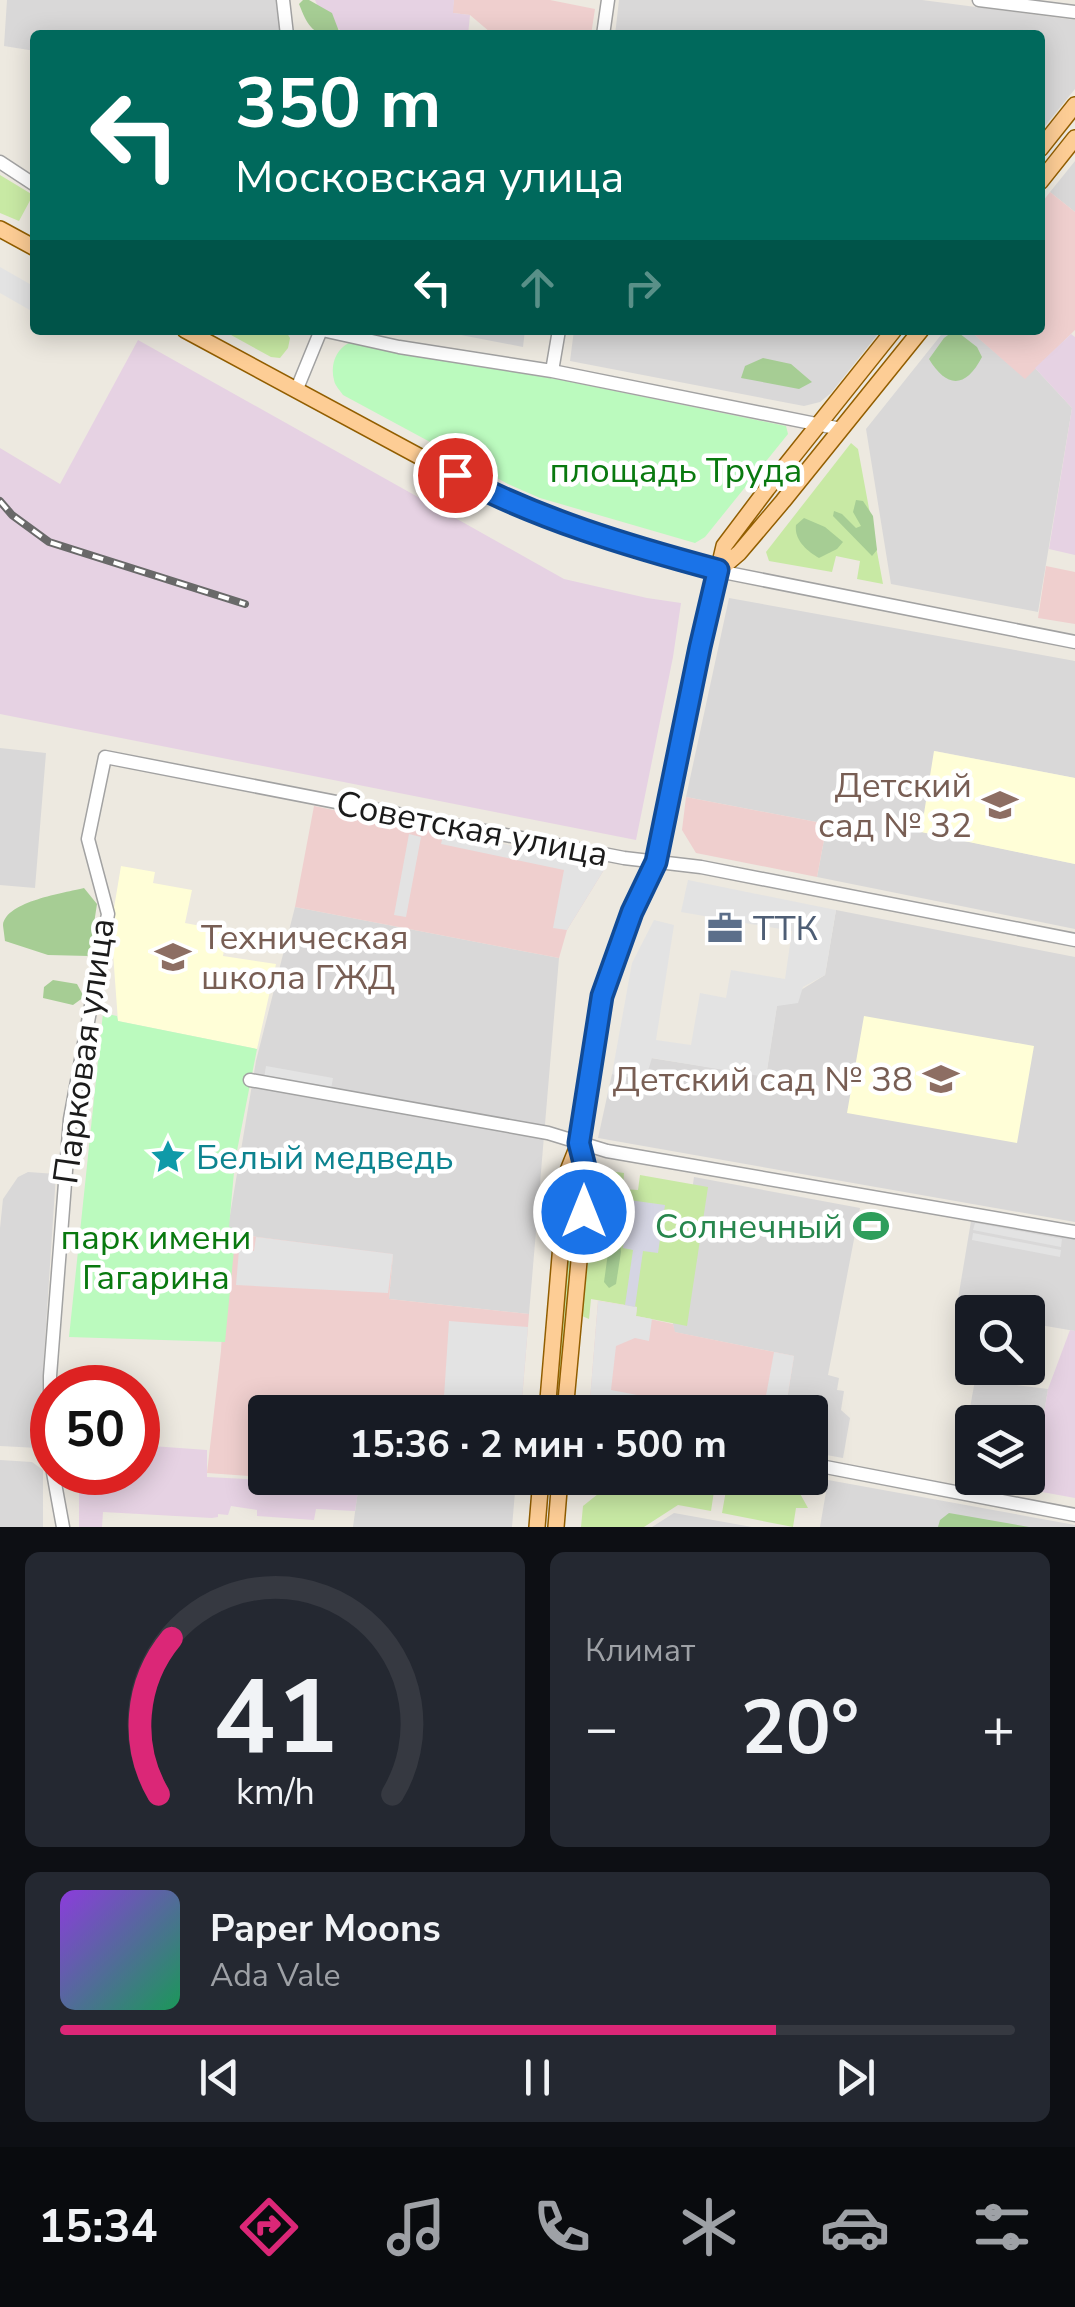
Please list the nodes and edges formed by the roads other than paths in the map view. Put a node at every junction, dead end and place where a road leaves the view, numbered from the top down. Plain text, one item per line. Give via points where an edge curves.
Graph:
1 (283, 0) edge
2 (608, 0) edge
3 (979, 0) edge
4 (1075, 12) edge
5 (286, 30) edge
6 (604, 30) edge
7 (1075, 106) edge
8 (1075, 138) edge
9 (1045, 143) edge
10 (0, 162) edge
11 (1045, 176) edge
12 (30, 182) edge
13 (0, 230) edge
14 (30, 245) edge
15 (194, 335) edge
16 (319, 335) edge
17 (344, 335) edge
18 (559, 335) edge
19 (890, 335) edge
20 (917, 335) edge
21 (552, 372) junction
22 (296, 391) junction
23 (818, 425) junction
24 (841, 429) junction
25 (718, 570) junction
26 (1075, 642) edge
27 (105, 757) joint
28 (656, 862) junction
29 (1075, 940) edge
30 (250, 1080) dead end
31 (579, 1143) junction
32 (1075, 1232) edge
33 (548, 1395) edge
34 (567, 1395) edge
35 (828, 1468) edge
36 (540, 1495) edge
37 (559, 1495) edge
38 (1075, 1516) edge
39 (62, 1527) edge
40 (537, 1527) edge
41 (556, 1527) edge

1 - 5 street
2 - 6 street
3 - 4 street
7 - 9 main road
8 - 11 main road
10 - 12 street
13 - 14 main road
15 - 22 main road
16 - 22 street
17 - 21 street
18 - 21 street
19 - 23 main road
20 - 24 main road
21 - 23 street
22 - 25 main road via 489,494 568,526
23 - 24 street
23 - 25 main road via 724,546
24 - 25 main road
25 - 26 street
25 - 28 main road
27 - 28 street, Советская улица
27 - 39 street, Парковая улица via 88,839 108,914 70,1120 50,1376 48,1442
28 - 29 street, Советская улица
28 - 31 main road via 602,996
30 - 31 street
31 - 32 street
31 - 33 main road via 567,1173
31 - 34 main road via 587,1175
35 - 38 street
36 - 40 main road
37 - 41 main road

